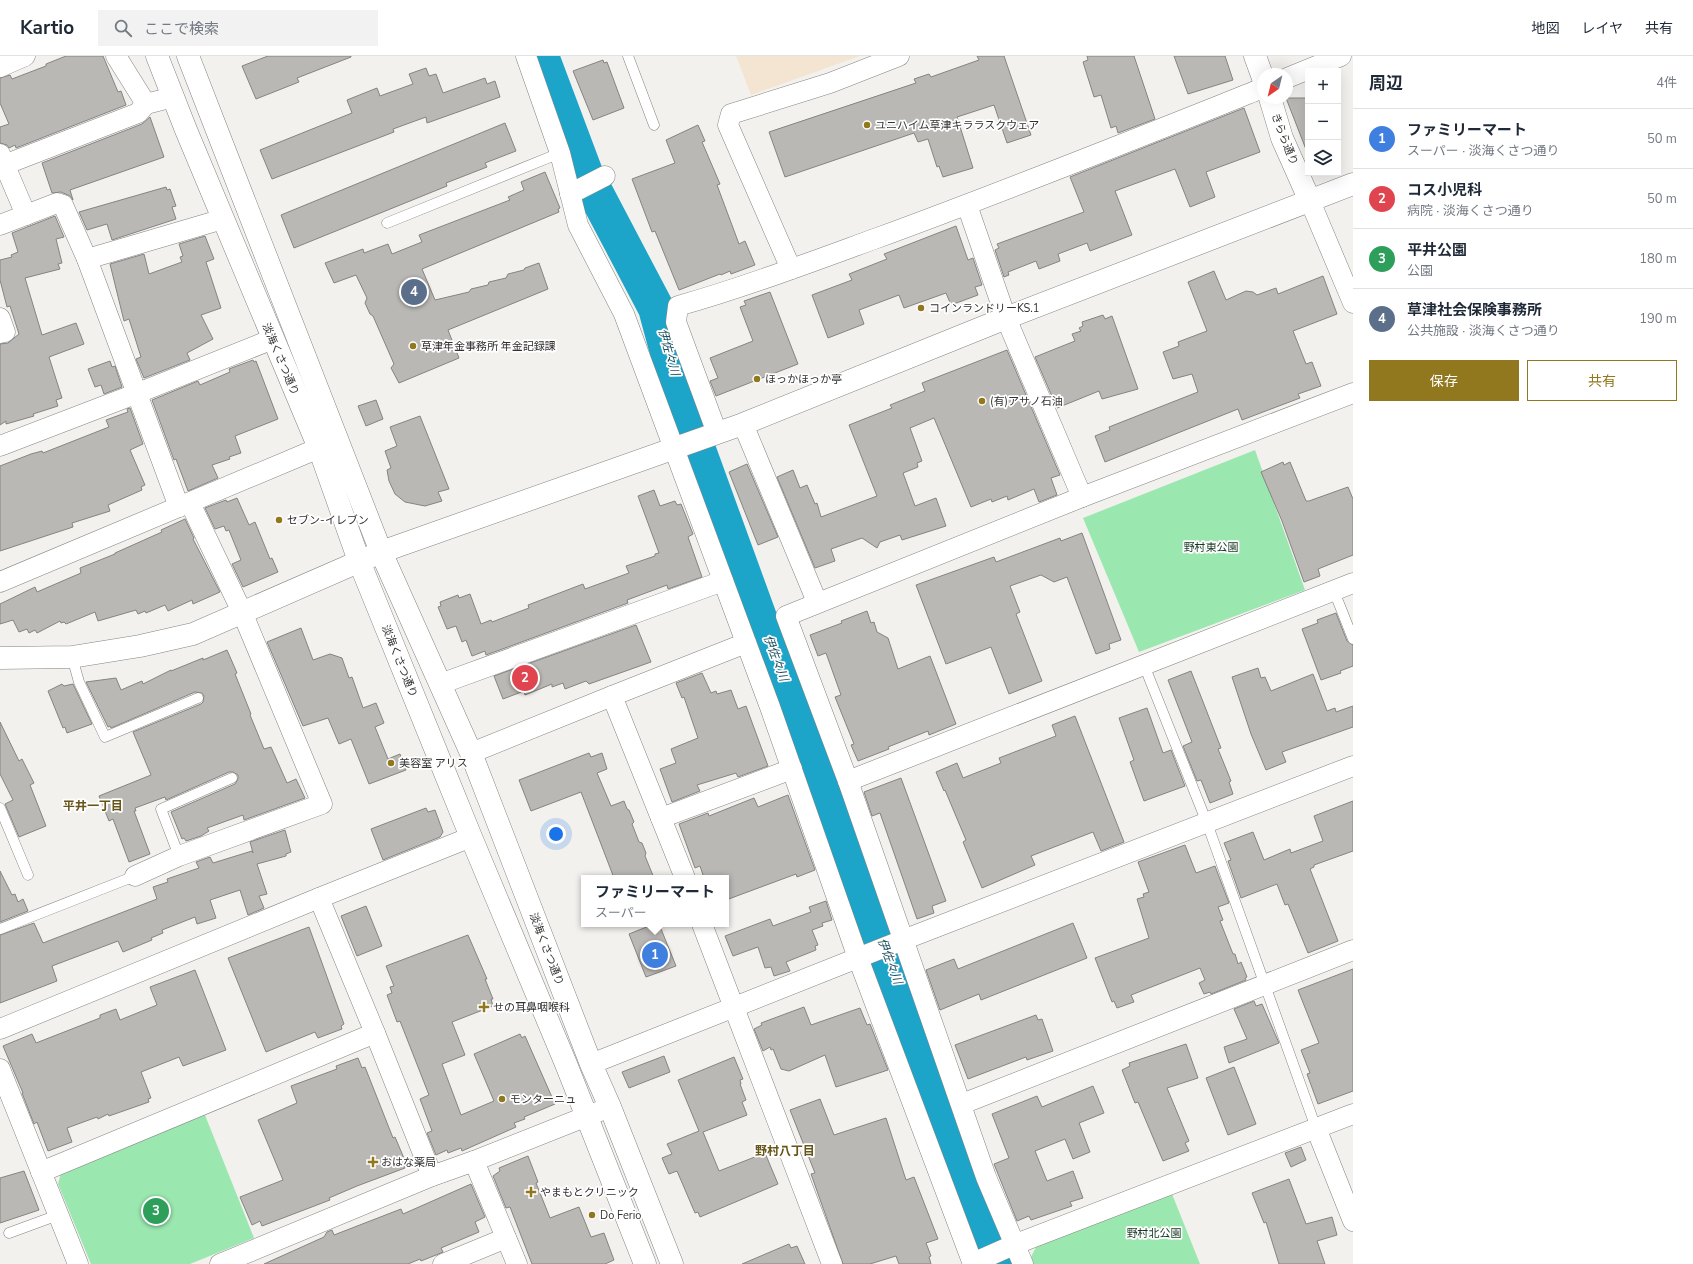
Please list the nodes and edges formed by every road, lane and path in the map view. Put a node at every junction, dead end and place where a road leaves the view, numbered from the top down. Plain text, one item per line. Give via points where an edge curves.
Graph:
1 (23, 56) edge
2 (116, 56) edge
3 (157, 56) edge
4 (188, 56) edge
5 (526, 56) edge
6 (628, 56) edge
7 (899, 56) edge
8 (1255, 56) edge
9 (1341, 56) edge
10 (0, 67) edge
11 (1259, 68) edge
12 (1293, 76) edge
13 (1257, 90) edge
14 (173, 97) junction
15 (146, 104) junction
16 (1272, 104) edge
17 (654, 125) dead end
18 (560, 153) junction
19 (2, 159) edge
20 (605, 176) dead end
21 (1353, 184) edge
22 (570, 194) junction
23 (1310, 201) junction
24 (967, 205) junction
25 (26, 215) junction
26 (223, 219) junction
27 (387, 223) dead end
28 (0, 224) edge
29 (87, 259) junction
30 (791, 270) junction
31 (1353, 303) edge
32 (0, 318) edge
33 (1006, 318) junction
34 (0, 333) edge
35 (273, 339) junction
36 (138, 393) junction
37 (1353, 393) edge
38 (743, 424) junction
39 (717, 433) junction
40 (0, 446) edge
41 (319, 448) junction
42 (674, 450) junction
43 (1082, 497) junction
44 (184, 505) junction
45 (381, 552) junction
46 (360, 561) junction
47 (723, 581) junction
48 (0, 582) edge
49 (1353, 583) edge
50 (1334, 591) junction
51 (817, 602) junction
52 (242, 612) junction
53 (1353, 639) edge
54 (746, 643) junction
55 (72, 657) junction
56 (0, 658) edge
57 (1144, 665) junction
58 (440, 684) junction
59 (612, 696) junction
60 (198, 698) dead end
61 (471, 753) junction
62 (1353, 766) edge
63 (792, 769) junction
64 (232, 778) dead end
65 (848, 781) junction
66 (0, 808) edge
67 (662, 818) junction
68 (1207, 823) junction
69 (471, 837) junction
70 (179, 856) junction
71 (683, 875) edge
72 (28, 876) dead end
73 (135, 876) joint
74 (319, 898) junction
75 (703, 927) edge
76 (0, 929) edge
77 (903, 940) junction
78 (1353, 950) edge
79 (858, 958) junction
80 (1265, 984) junction
81 (735, 1008) junction
82 (0, 1029) edge
83 (376, 1033) junction
84 (591, 1064) junction
85 (0, 1069) edge
86 (962, 1104) junction
87 (610, 1107) junction
88 (1353, 1114) edge
89 (586, 1116) junction
90 (1316, 1128) junction
91 (474, 1161) junction
92 (41, 1172) junction
93 (432, 1176) junction
94 (58, 1215) junction
95 (1353, 1221) edge
96 (9, 1233) dead end
97 (506, 1238) junction
98 (1012, 1246) junction
99 (973, 1263) edge
100 (78, 1264) edge
101 (220, 1264) edge
102 (443, 1264) edge
103 (517, 1264) edge
104 (645, 1264) edge
105 (672, 1264) edge
106 (832, 1264) edge
107 (1023, 1264) edge

1 - 10 street
2 - 15 street
3 - 14 street, 淡海くさつ通り
4 - 45 street, 淡海くさつ通り
5 - 18 street
6 - 17 lane
7 - 30 street via 830,82 731,114 728,125
8 - 11 street
9 - 12 street
13 - 24 street
14 - 15 street
14 - 26 street, 淡海くさつ通り
15 - 19 street via 138,113
16 - 23 street, きらら通り via 1282,138
18 - 22 street
18 - 27 lane
19 - 25 street
20 - 22 street
21 - 23 street
22 - 42 street via 578,225 624,314
23 - 31 street
23 - 33 street
24 - 30 street
24 - 33 street
25 - 28 street
25 - 29 street via 56,203 63,205
26 - 29 street
26 - 35 street, 淡海くさつ通り
29 - 36 street
30 - 39 street via 678,306 676,322
32 - 34 street via 5,332
33 - 38 street
33 - 43 street
35 - 36 street
35 - 41 street, 淡海くさつ通り
36 - 40 street
36 - 44 street
37 - 43 street
38 - 39 street
38 - 51 street
39 - 42 street
41 - 44 street
41 - 46 street, 淡海くさつ通り
42 - 45 street
42 - 47 street
43 - 51 street
44 - 48 street
44 - 52 street
45 - 46 street
45 - 58 street, 淡海くさつ通り
46 - 52 street
46 - 69 street, 淡海くさつ通り
47 - 54 street
47 - 58 street
49 - 50 street
50 - 53 lane
50 - 57 street
51 - 65 street via 786,616
52 - 55 street via 194,634
52 - 70 street via 322,804
54 - 59 street
54 - 63 street
55 - 56 street
55 - 60 lane via 79,682 105,737
57 - 65 street
57 - 68 lane
58 - 61 street, 淡海くさつ通り
59 - 61 street
59 - 67 street
61 - 84 street, 淡海くさつ通り
62 - 68 street
63 - 67 street
63 - 79 street
64 - 70 lane via 161,809
65 - 77 street
66 - 72 lane
67 - 71 street
68 - 77 street
68 - 80 lane
69 - 74 street
69 - 89 street, 淡海くさつ通り
70 - 73 street
73 - 76 lane
74 - 82 street
74 - 83 street
75 - 81 street
77 - 79 street
77 - 86 street
78 - 80 street
79 - 81 street
79 - 99 street
80 - 86 street
80 - 90 lane
81 - 84 street
81 - 106 street
83 - 92 street
83 - 93 street
84 - 87 street, 淡海くさつ通り
85 - 92 street
86 - 98 street
87 - 89 street
87 - 105 street, 淡海くさつ通り
88 - 90 street
89 - 91 street
89 - 104 street, 淡海くさつ通り
90 - 95 street
90 - 98 street
91 - 93 street
91 - 97 street
92 - 94 street
93 - 101 street
94 - 96 lane
94 - 100 street
97 - 102 street
97 - 103 street
98 - 99 street
98 - 107 street

